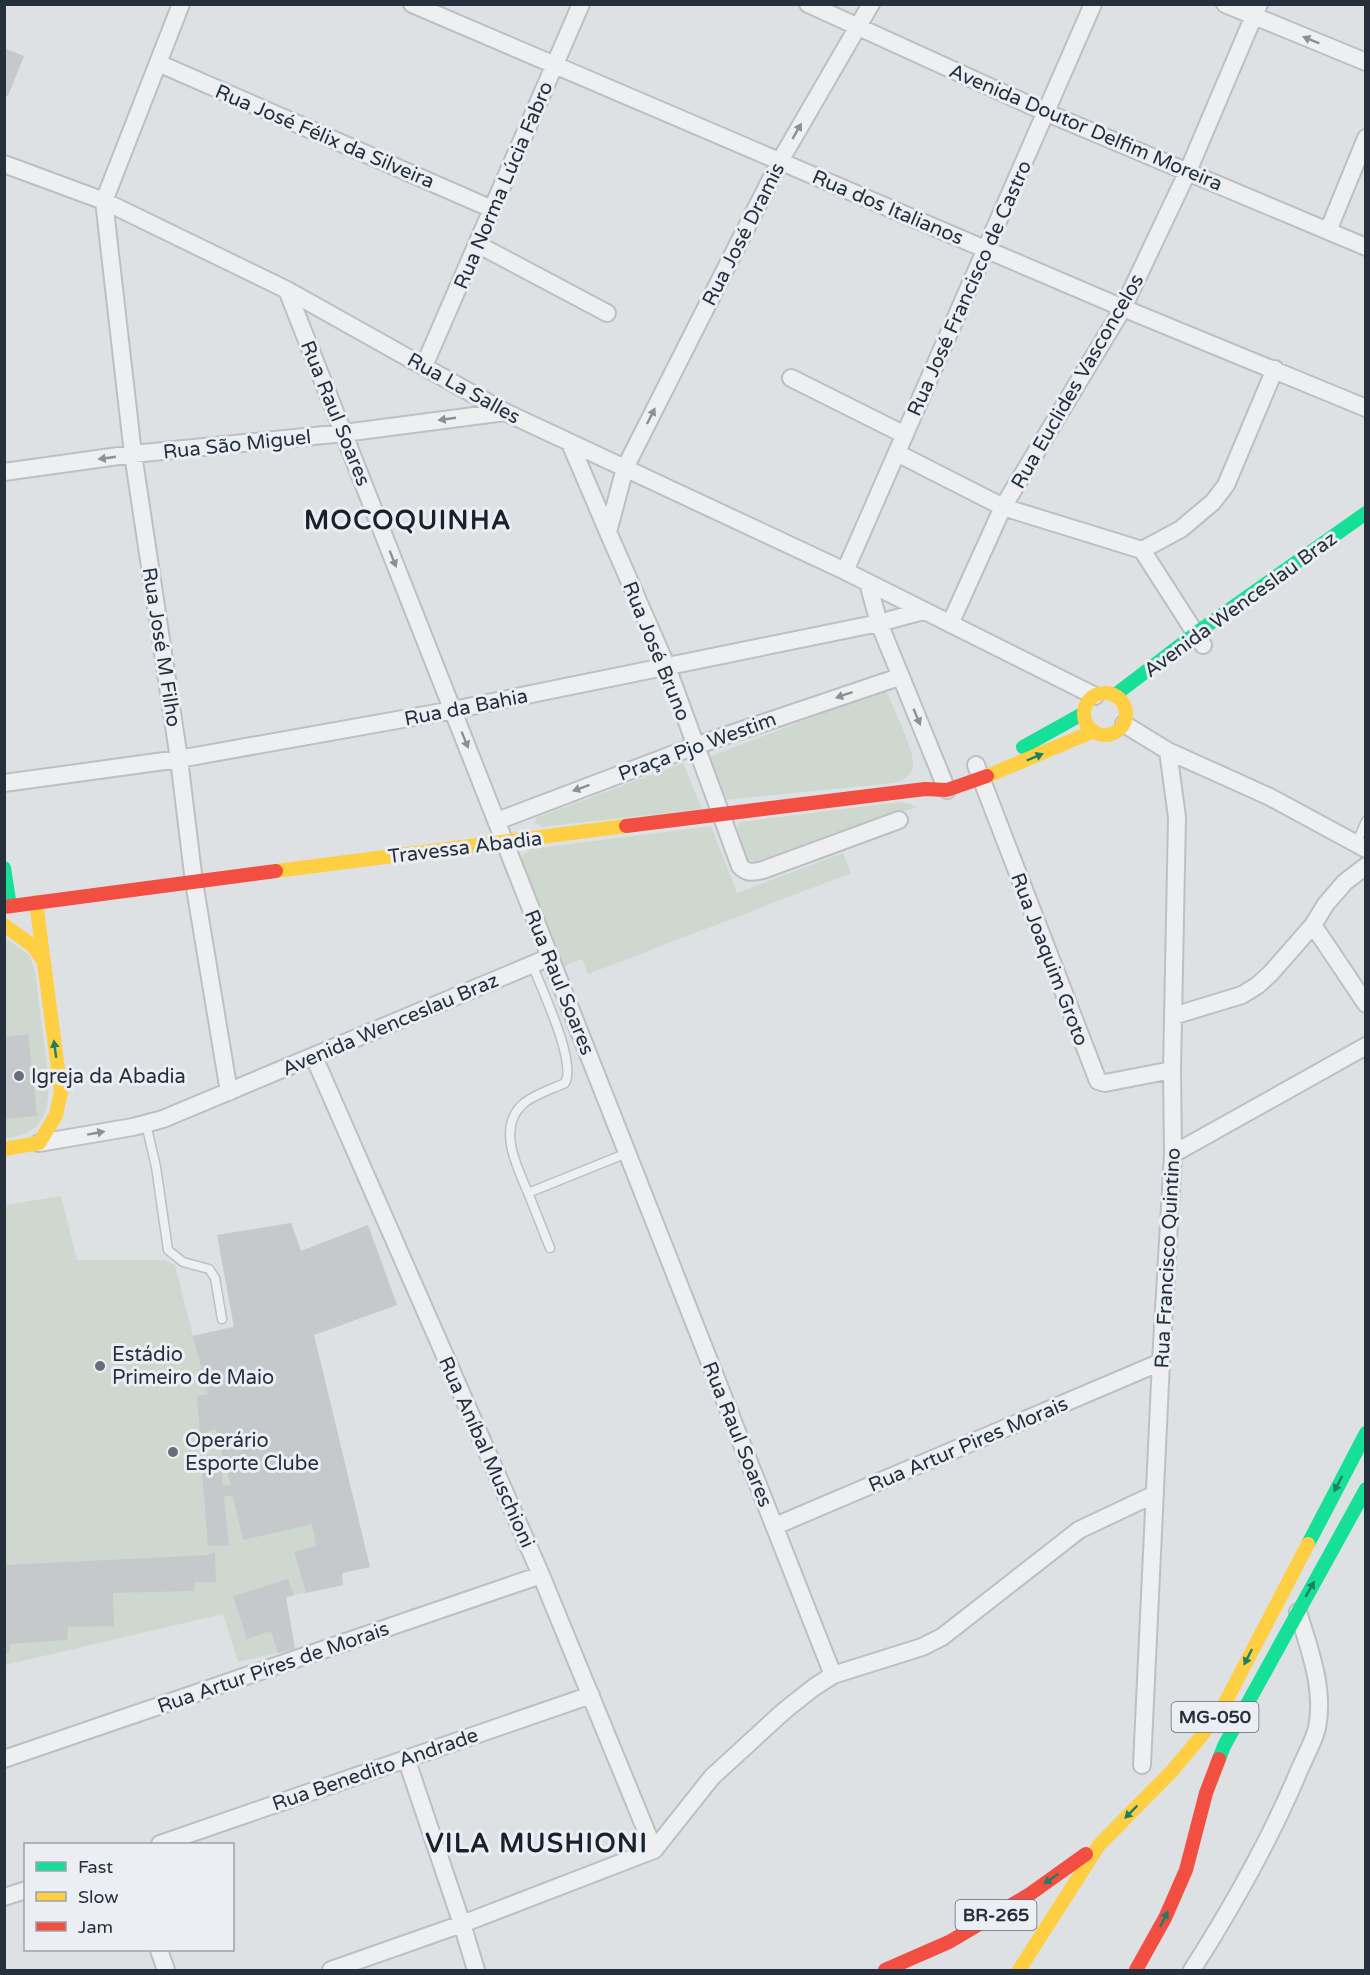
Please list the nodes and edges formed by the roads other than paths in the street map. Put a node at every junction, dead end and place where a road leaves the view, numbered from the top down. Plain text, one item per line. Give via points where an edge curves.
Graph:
1 (181, 4) edge
2 (412, 4) edge
3 (581, 4) edge
4 (808, 4) edge
5 (871, 4) edge
6 (1093, 4) edge
7 (1225, 4) edge
8 (1257, 11) edge
9 (857, 27) junction
10 (1365, 62) edge
11 (158, 63) junction
12 (555, 65) junction
13 (1045, 112) junction
14 (1365, 138) edge
15 (780, 161) junction
16 (4, 164) edge
17 (1188, 171) junction
18 (104, 201) junction
19 (492, 209) junction
20 (1328, 231) junction
21 (477, 244) junction
22 (1365, 248) edge
23 (987, 249) junction
24 (287, 290) junction
25 (1123, 308) junction
26 (607, 313) dead end
27 (424, 366) junction
28 (1275, 369) junction
29 (791, 378) dead end
30 (1365, 408) edge
31 (505, 412) junction
32 (344, 433) junction
33 (905, 435) junction
34 (570, 443) junction
35 (897, 453) junction
36 (133, 454) junction
37 (625, 468) junction
38 (4, 472) edge
39 (1004, 507) junction
40 (1365, 513) edge
41 (1365, 528) edge
42 (608, 532) junction
43 (1142, 550) junction
44 (845, 571) junction
45 (868, 583) junction
46 (923, 611) junction
47 (879, 623) junction
48 (950, 624) junction
49 (1199, 639) junction
50 (667, 667) junction
51 (900, 677) junction
52 (1095, 696) junction
53 (1119, 699) junction
54 (453, 710) junction
55 (1084, 713) junction
56 (1124, 724) junction
57 (1094, 731) junction
58 (695, 746) junction
59 (1168, 751) junction
60 (178, 759) junction
61 (978, 772) junction
62 (4, 783) edge
63 (945, 784) junction
64 (722, 815) junction
65 (900, 819) dead end
66 (496, 821) junction
67 (1365, 821) edge
68 (505, 841) junction
69 (1361, 846) edge
70 (1365, 866) edge
71 (4, 868) edge
72 (194, 882) junction
73 (36, 902) junction
74 (7, 907) edge
75 (4, 925) edge
76 (1313, 925) junction
77 (550, 957) junction
78 (44, 962) junction
79 (532, 964) junction
80 (1365, 1004) edge
81 (1173, 1016) junction
82 (1365, 1046) edge
83 (314, 1057) junction
84 (1172, 1070) junction
85 (229, 1092) junction
86 (146, 1124) junction
87 (39, 1143) junction
88 (4, 1149) edge
89 (627, 1153) junction
90 (1173, 1154) junction
91 (528, 1194) junction
92 (550, 1248) dead end
93 (222, 1319) dead end
94 (1161, 1362) junction
95 (1365, 1433) edge
96 (1365, 1489) edge
97 (1155, 1494) junction
98 (775, 1527) junction
99 (541, 1575) junction
100 (1297, 1610) junction
101 (833, 1675) junction
102 (591, 1695) junction
103 (406, 1758) junction
104 (4, 1759) edge
105 (1142, 1765) dead end
106 (166, 1843) edge
107 (1099, 1845) junction
108 (654, 1850) junction
109 (24, 1891) edge
110 (4, 1897) edge
111 (462, 1924) junction
112 (159, 1951) edge
113 (166, 1971) edge
114 (331, 1971) edge
115 (476, 1971) edge
116 (885, 1971) edge
117 (1019, 1971) edge
118 (1136, 1971) edge
119 (1192, 1971) edge

1 - 11 street
2 - 12 street, Rua dos Italianos
3 - 12 street, Rua Norma Lúcia Fabro
4 - 9 street, Avenida Doutor Delfim Moreira
5 - 9 street, Rua José Dramis
6 - 13 street, Rua José Francisco de Castro
7 - 8 street
10 -> 8 street
8 - 17 street, Rua Euclides Vasconcelos
9 - 13 street, Avenida Doutor Delfim Moreira
15 -> 9 street, Rua José Dramis
11 - 18 street
11 - 19 street, Rua José Félix da Silveira
12 - 15 street, Rua dos Italianos
12 - 19 street, Rua Norma Lúcia Fabro
13 - 17 street, Avenida Doutor Delfim Moreira
13 - 23 street, Rua José Francisco de Castro
14 - 20 street
15 - 23 street, Rua dos Italianos
37 -> 15 street, Rua José Dramis
16 - 18 street, Rua La Salles
17 - 20 street, Avenida Doutor Delfim Moreira
17 - 25 street, Rua Euclides Vasconcelos
18 - 24 street, Rua La Salles
18 - 36 street, Rua José M Filho
19 - 21 street, Rua Norma Lúcia Fabro
20 - 22 street, Avenida Doutor Delfim Moreira
21 - 26 street
21 - 27 street, Rua Norma Lúcia Fabro
23 - 25 street, Rua dos Italianos
23 - 33 street, Rua José Francisco de Castro
24 - 27 street, Rua La Salles
24 - 32 street, Rua Raul Soares
25 - 28 street, Rua dos Italianos
25 - 39 street, Rua Euclides Vasconcelos
27 - 31 street, Rua La Salles
28 - 30 street, Rua dos Italianos
28 - 43 street via 1220,494 1181,529
29 - 33 street
31 -> 32 street, Rua São Miguel
31 - 34 street, Rua La Salles
32 - 36 street, Rua São Miguel
32 -> 54 street, Rua Raul Soares
33 - 35 street, Rua José Francisco de Castro
34 - 37 street, Rua La Salles
34 - 42 street, Rua José Bruno
35 - 39 street
35 - 44 street, Rua José Francisco de Castro
36 -> 38 street, Rua São Miguel
36 - 60 street, Rua José M Filho
37 - 42 street
37 - 44 street, Rua La Salles
39 - 43 street
39 - 48 street, Rua Euclides Vasconcelos
40 - 49 main road, Avenida Wenceslau Braz
41 - 49 main road, Avenida Wenceslau Braz
42 - 50 street, Rua José Bruno
43 - 49 street
44 - 45 street, Rua La Salles
45 - 46 street, Rua La Salles
45 - 47 street
46 - 47 street, Rua da Bahia
46 - 48 street, Rua La Salles
47 - 50 street, Rua da Bahia
47 - 51 street
48 - 52 street, Rua La Salles
49 - 53 main road, Avenida Wenceslau Braz
50 - 54 street, Rua da Bahia
50 - 58 street, Rua José Bruno
51 -> 58 street, Praça Pjo Westim
51 -> 63 street
52 - 53 main road via 1108,693
52 - 55 main road
53 - 56 main road via 1127,717
54 - 60 street, Rua da Bahia
54 -> 66 street, Rua Raul Soares
55 - 57 main road
55 - 61 main road
56 - 57 main road via 1114,733
56 - 59 street
61 -> 57 main road
58 - 64 street, Rua José Bruno
58 -> 66 street, Praça Pjo Westim
59 - 69 street via 1270,797
59 - 81 street, Rua Francisco Quintino via 1178,817
60 - 62 street, Rua da Bahia
60 - 72 street, Rua José M Filho
61 - 63 main road, Travessa Abadia
61 - 84 street, Rua Joaquim Groto via 1098,1082
63 - 64 main road, Travessa Abadia
64 - 65 street, Rua José Bruno via 740,866 748,872 764,870
64 - 68 main road, Travessa Abadia
66 - 68 street, Rua Raul Soares
67 - 69 lane
68 - 72 main road, Travessa Abadia
68 - 77 street, Rua Raul Soares
70 - 76 street via 1338,889
71 - 74 main road
72 - 73 main road, Travessa Abadia
72 - 85 street, Rua José M Filho
73 - 74 main road, Travessa Abadia
73 - 78 main road
75 - 78 main road via 33,946
76 - 80 street
76 - 81 street via 1258,985 1242,995
77 - 79 street, Avenida Wenceslau Braz
77 - 89 street, Rua Raul Soares
87 -> 78 main road via 56,1115 61,1092
79 - 83 street, Avenida Wenceslau Braz
79 - 91 lane via 564,1047 568,1073 565,1083 524,1103 514,1116 511,1143
81 - 84 street, Rua Francisco Quintino
82 - 90 street
83 - 85 street, Avenida Wenceslau Braz
83 - 99 street, Rua Aníbal Muschioni
84 - 90 street, Rua Francisco Quintino
85 - 86 street, Avenida Wenceslau Braz
87 -> 86 street, Avenida Wenceslau Braz
86 - 93 lane via 168,1250 183,1262 209,1269 215,1278
87 - 88 main road
89 - 91 lane
89 - 98 street, Rua Raul Soares
90 - 94 street, Rua Francisco Quintino
91 - 92 lane
94 - 97 street, Rua Francisco Quintino
94 - 98 street, Rua Artur Pires Morais
95 -> 107 main road, MG-050 via 1225,1703 1172,1771
100 -> 96 main road, MG-050
97 - 101 street via 1079,1530 942,1637
97 - 105 street, Rua Francisco Quintino
98 - 101 street, Rua Raul Soares
99 - 102 street, Rua Aníbal Muschioni
99 - 104 street, Rua Artur Píres de Morais
118 -> 100 main road, MG-050 via 1186,1870 1206,1792 1224,1746
100 - 119 street via 1312,1655 1319,1700 1317,1728 1276,1823
101 - 108 street via 735,1754
102 - 103 street, Rua Benedito Andrade
102 - 108 street, Rua Aníbal Muschioni
103 - 106 street, Rua Benedito Andrade
103 - 111 street
107 -> 116 main road, BR-265 via 989,1919
107 - 117 main road, MG-050
108 - 111 street
109 - 110 street
111 - 114 street
111 - 115 street
112 - 113 street

